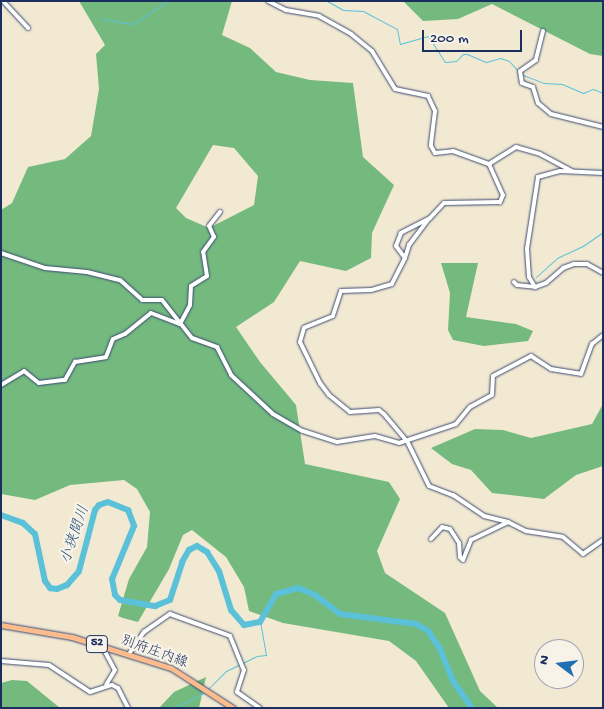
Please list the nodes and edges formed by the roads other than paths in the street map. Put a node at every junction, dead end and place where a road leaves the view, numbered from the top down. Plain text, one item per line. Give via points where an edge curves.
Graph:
1 (2, 1) edge
2 (268, 1) edge
3 (28, 28) dead end
4 (543, 31) dead end
5 (603, 127) edge
6 (489, 164) junction
7 (574, 172) junction
8 (603, 173) edge
9 (220, 212) dead end
10 (430, 218) junction
11 (1, 253) edge
12 (405, 258) junction
13 (603, 273) edge
14 (514, 282) dead end
15 (535, 287) junction
16 (180, 324) junction
17 (603, 335) edge
18 (1, 385) edge
19 (407, 441) junction
20 (508, 522) junction
21 (431, 538) dead end
22 (603, 540) edge
23 (1, 620) edge
24 (1, 625) edge
25 (102, 646) junction
26 (129, 654) junction
27 (1, 661) edge
28 (106, 685) junction
29 (128, 708) edge
30 (233, 708) edge
31 (260, 708) edge

1 - 3 street
2 - 6 street via 286,10 319,16 352,34 372,51 395,89 428,96 435,111 431,146 435,153 453,150
4 - 5 street via 536,60 520,71 522,82 533,87 538,103 551,114
6 - 7 street via 516,146 540,154
6 - 10 street via 503,195 500,202 452,201 438,208
7 - 8 street
7 - 15 street via 542,175 534,187 526,249 529,277
9 - 16 street via 209,226 214,237 203,252 207,276 192,286 190,305
10 - 12 street via 409,245
10 - 12 street via 398,235 396,246
11 - 16 street via 45,268 87,272 120,280 142,300 162,300
12 - 19 street via 392,284 372,290 341,291 333,316 309,324 300,337 320,383 329,395 354,413 382,411
13 - 15 street via 587,264 574,264
14 - 15 street
16 - 18 street via 151,313 125,334 113,339 108,355 75,362 65,380 39,383 24,371
16 - 19 street via 192,338 217,347 226,368 264,407 303,431 337,442 375,436 396,444
17 - 19 street via 592,344 581,374 551,369 535,356 528,357 493,376 492,396 470,407 456,424
19 - 20 street via 428,486 453,495 484,516
20 - 21 street via 469,542 463,560 459,543 450,529 442,527
20 - 22 street via 526,531 563,537 583,554
23 - 24 street
24 - 25 main road, 別府庄内線 / 52 via 44,631
25 - 26 main road, 別府庄内線 / 52
25 - 28 street via 115,670
26 - 30 main road, 別府庄内線 / 52 via 188,677
26 - 31 street via 144,632 170,614 230,636 244,670 236,692
27 - 28 street via 49,665 90,692
28 - 29 street via 118,688

